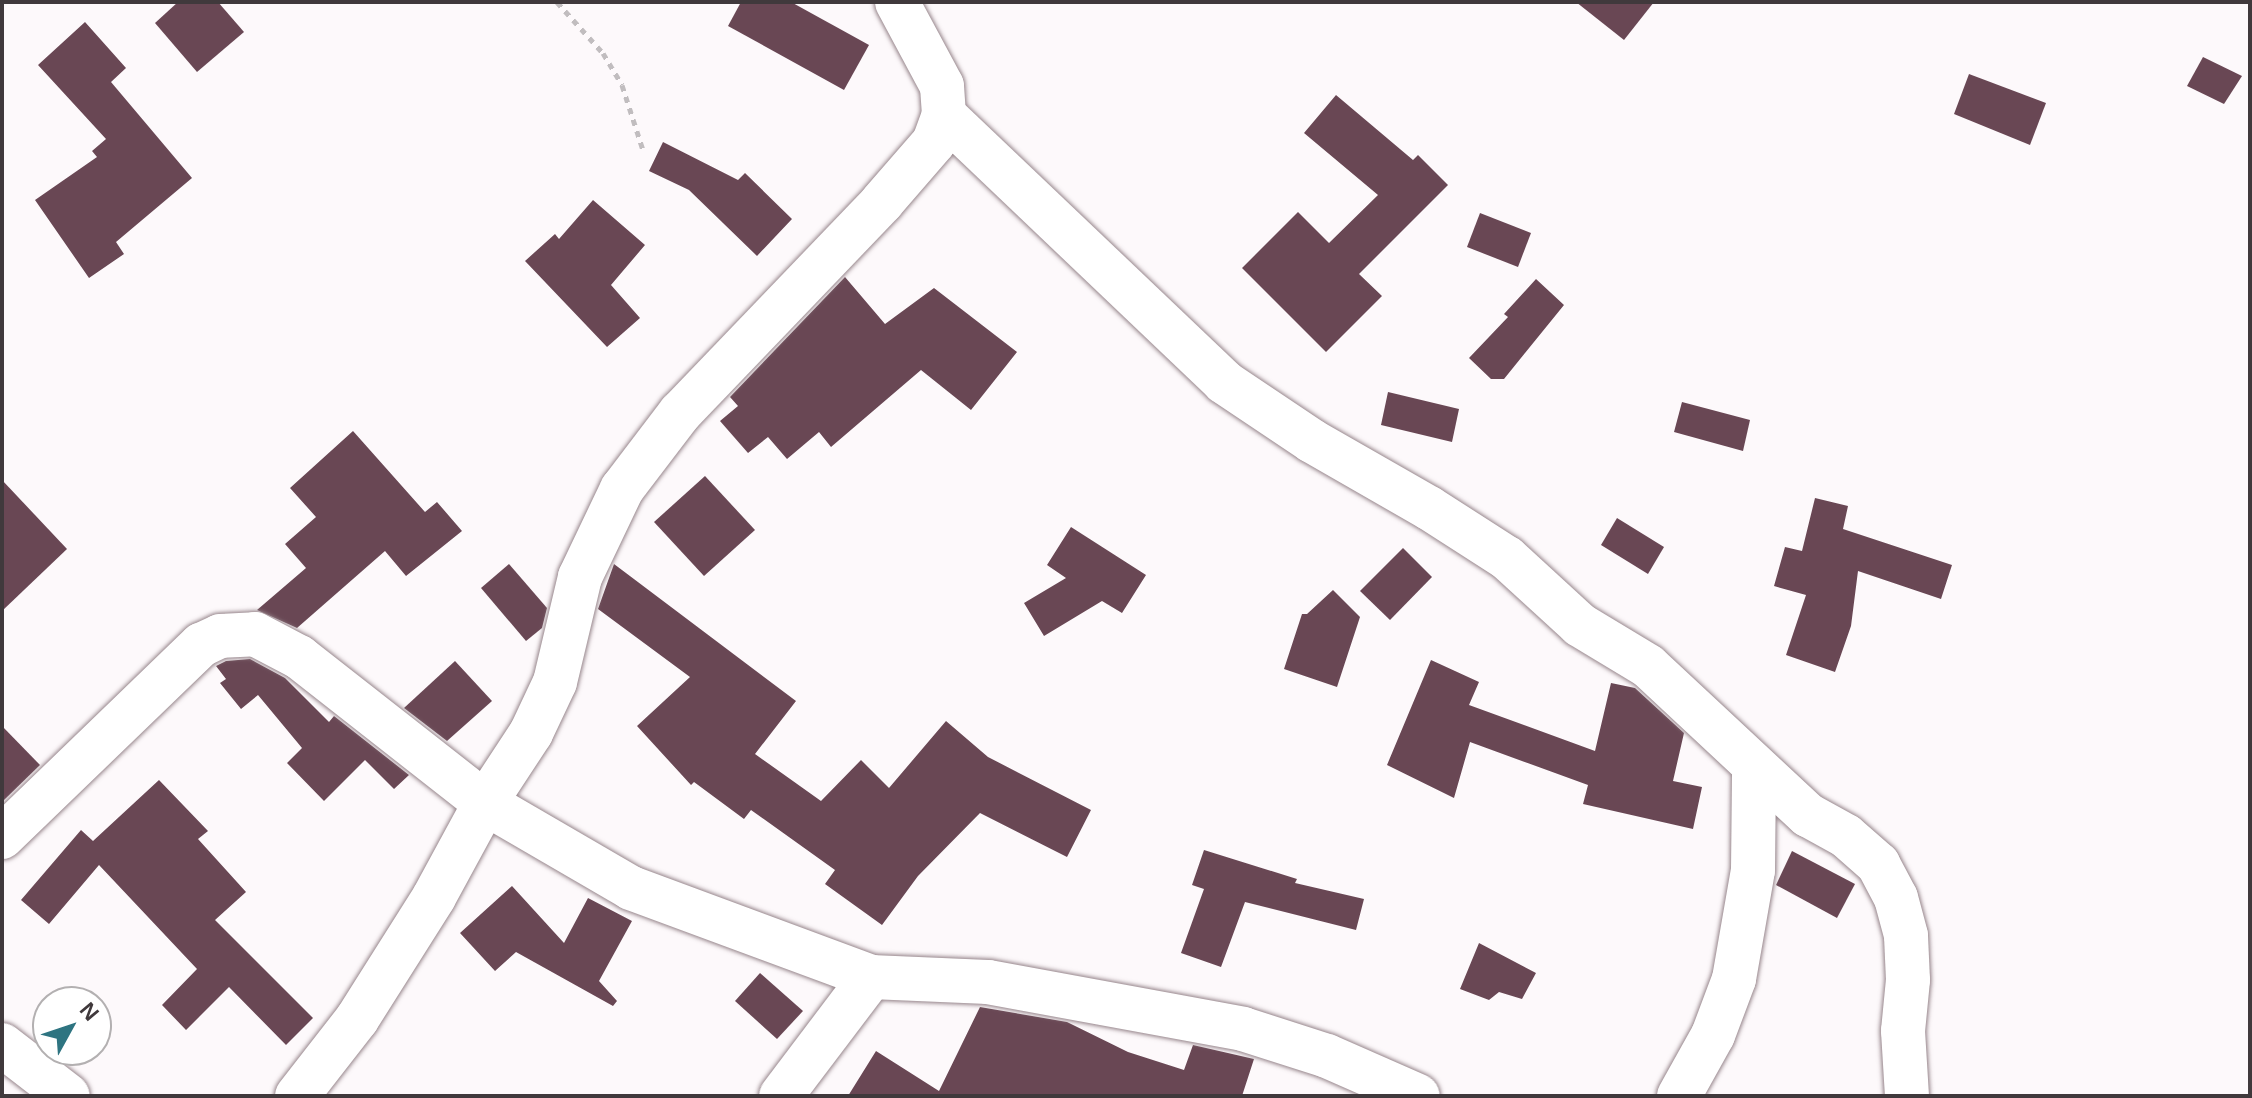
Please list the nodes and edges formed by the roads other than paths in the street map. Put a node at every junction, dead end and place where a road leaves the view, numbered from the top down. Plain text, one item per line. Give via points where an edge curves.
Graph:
1 (897, 2) edge
2 (944, 115) junction
3 (1754, 766) junction
4 (485, 803) junction
5 (2, 837) edge
6 (871, 977) junction
7 (2, 1045) edge
8 (68, 1096) edge
9 (297, 1096) edge
10 (781, 1096) edge
11 (1418, 1096) edge
12 (1679, 1096) edge
13 (1907, 1096) edge

1 - 2 street via 942,86
2 - 3 street via 1224,382 1507,558 1580,625 1648,666
2 - 4 street via 934,142 680,413 622,489 580,577 555,682 531,733
3 - 12 street via 1753,870 1734,979 1713,1035
3 - 13 street via 1808,815 1846,836 1878,864 1896,898 1906,936
4 - 5 street via 299,657 255,634 220,636 201,645
4 - 6 street via 631,888
4 - 9 street via 434,897 357,1019
6 - 10 street
6 - 11 street via 988,982 1243,1029 1327,1056
7 - 8 street

